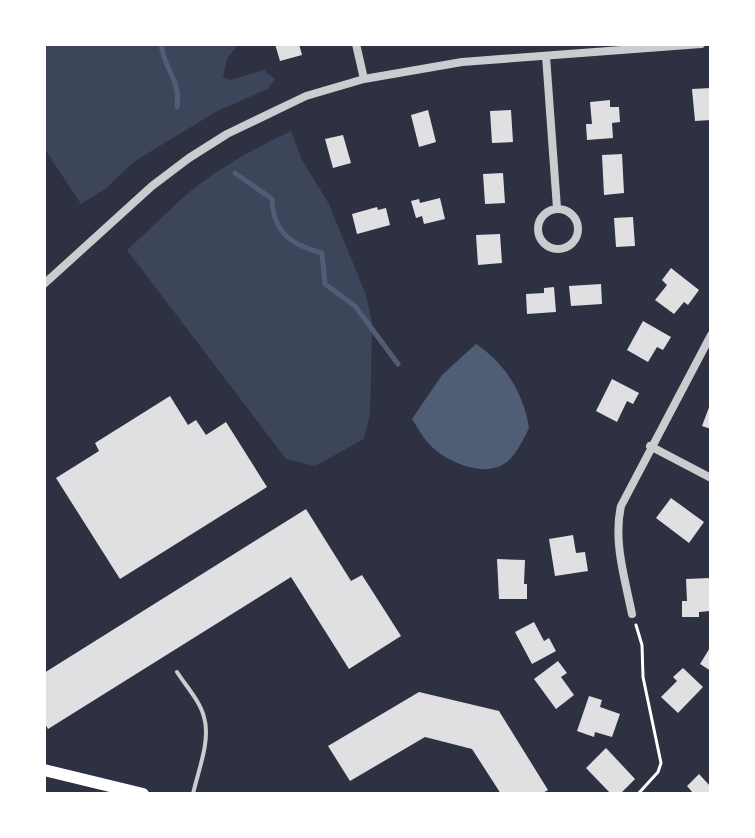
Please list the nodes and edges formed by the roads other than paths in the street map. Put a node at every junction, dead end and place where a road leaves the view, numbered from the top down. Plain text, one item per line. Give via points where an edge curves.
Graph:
1 (356, 44) edge
2 (701, 44) edge
3 (546, 56) junction
4 (364, 79) junction
5 (557, 208) junction
6 (44, 284) edge
7 (711, 335) edge
8 (650, 446) junction
9 (711, 478) edge
10 (632, 614) road end
11 (177, 672) dead end
12 (44, 770) edge
13 (143, 794) edge
14 (193, 794) edge

1 - 4 street
2 - 3 street
3 - 4 street via 462,62
3 - 5 street
4 - 6 street via 293,102 189,158
5 - 5 street via 548,210 538,224 541,241 558,249 573,243 579,226 572,213
7 - 8 street
8 - 9 street
8 - 10 street via 617,523
11 - 14 lane via 205,722
12 - 13 main road

